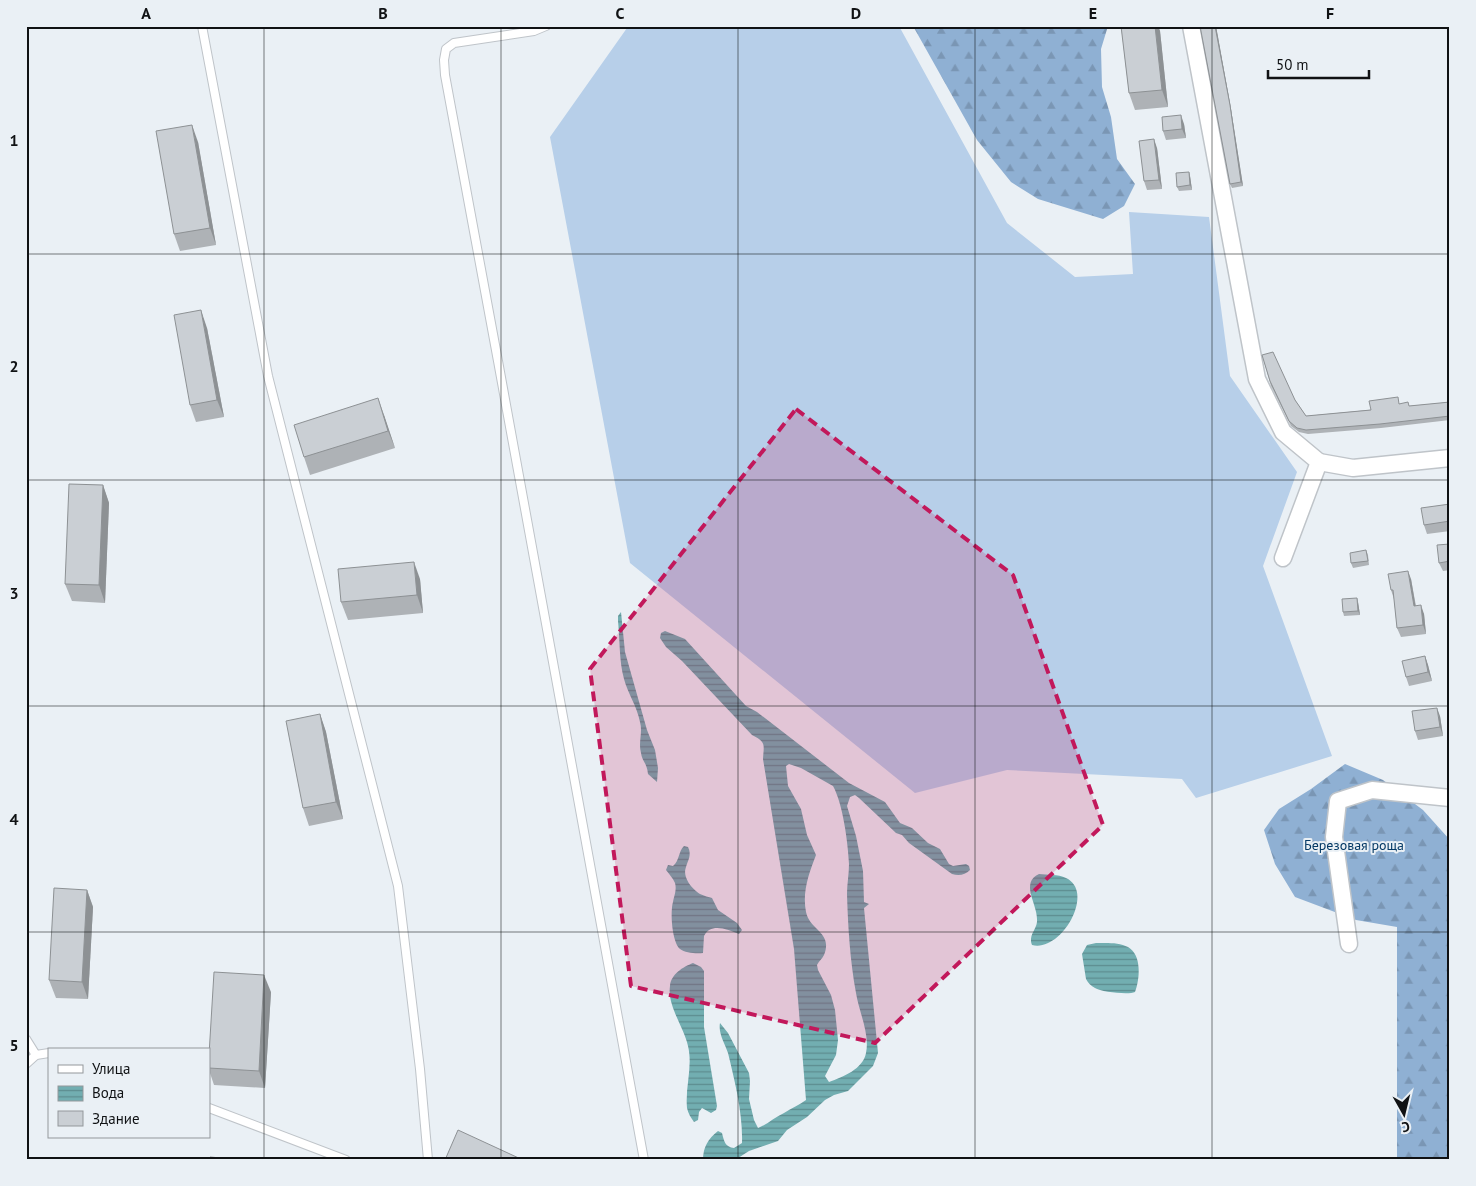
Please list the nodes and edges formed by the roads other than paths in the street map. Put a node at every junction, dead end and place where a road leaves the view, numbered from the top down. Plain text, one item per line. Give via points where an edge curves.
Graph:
1 (202, 26) edge
2 (546, 26) edge
3 (1191, 26) edge
4 (1450, 458) edge
5 (1319, 462) junction
6 (1284, 558) dead end
7 (1450, 798) edge
8 (1349, 944) dead end
9 (26, 1039) edge
10 (48, 1053) edge
11 (36, 1055) junction
12 (26, 1064) edge
13 (210, 1108) edge
14 (346, 1160) edge
15 (428, 1160) edge
16 (644, 1160) edge

1 - 15 lane via 268,376 398,886
2 - 16 lane via 534,31 454,43 446,49 445,75
3 - 5 street via 1257,379 1283,432
4 - 5 street via 1352,468
5 - 6 street
7 - 8 street via 1372,790 1338,801 1334,837
9 - 11 lane
10 - 11 lane
11 - 12 lane
13 - 14 lane

